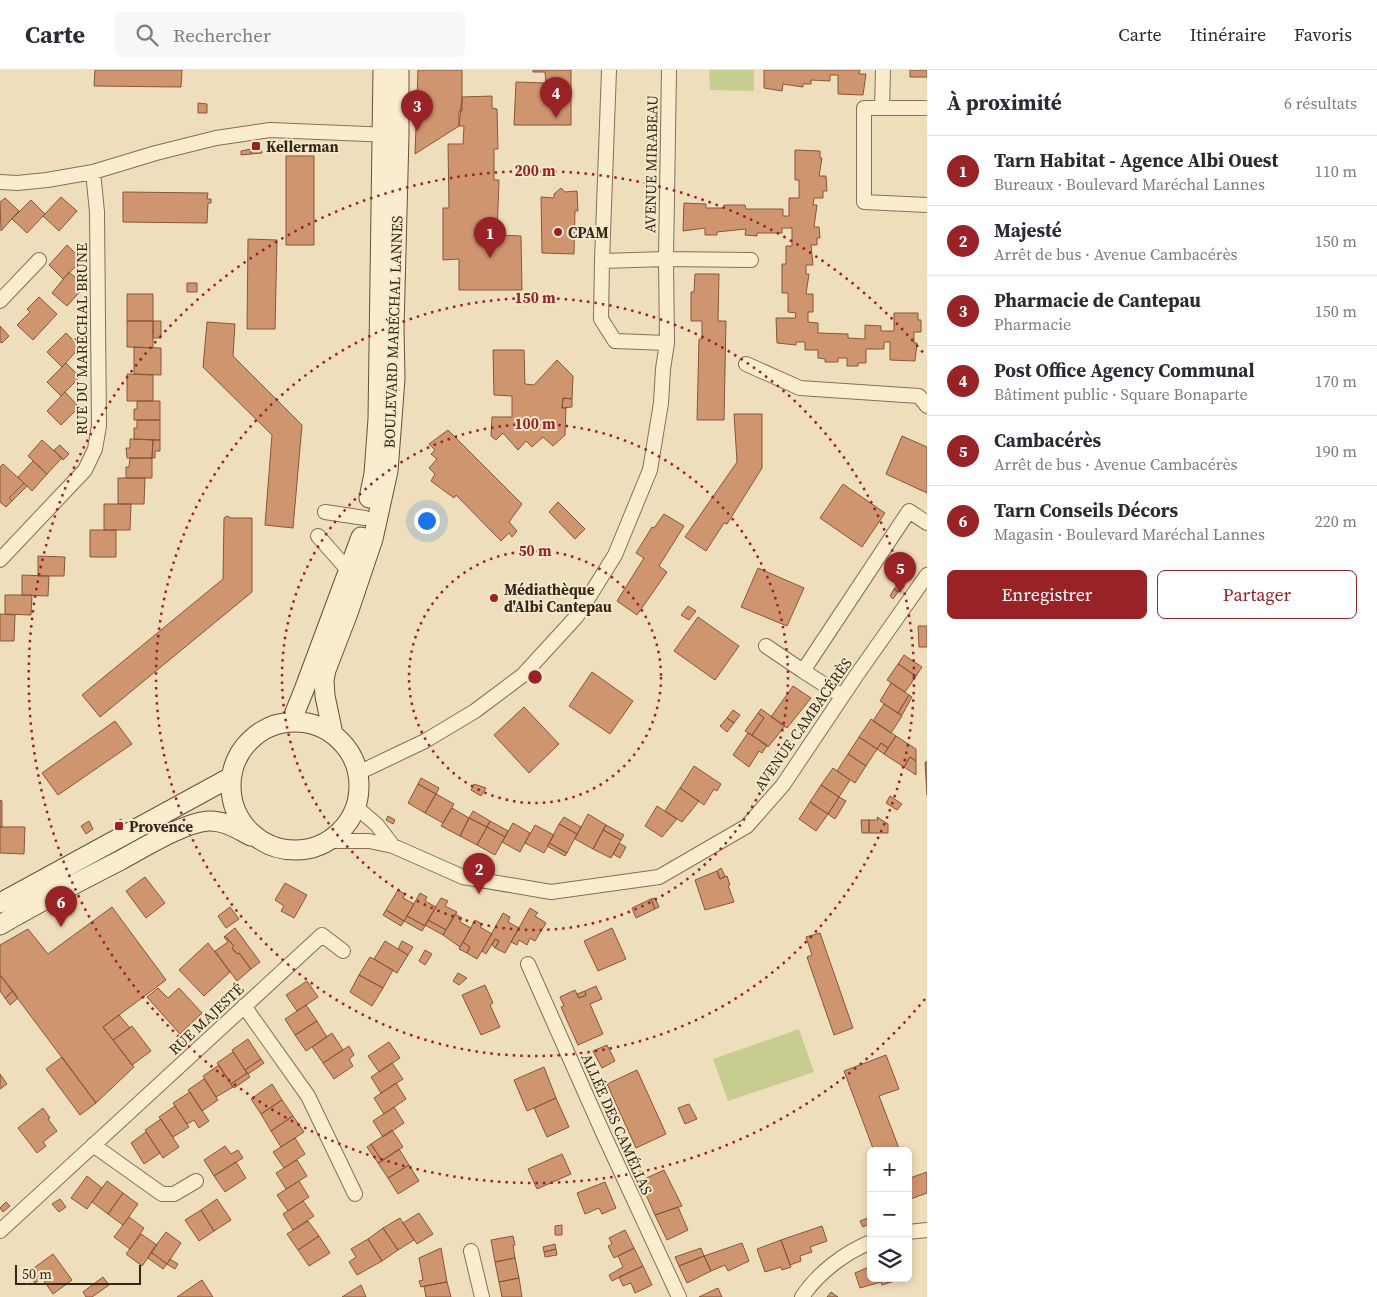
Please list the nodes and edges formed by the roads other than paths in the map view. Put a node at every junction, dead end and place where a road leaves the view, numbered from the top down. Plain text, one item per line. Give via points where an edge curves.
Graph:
1 (383, 70) edge
2 (399, 70) edge
3 (609, 70) edge
4 (669, 70) edge
5 (884, 70) edge
6 (882, 108) junction
7 (927, 108) edge
8 (391, 135) junction
9 (93, 172) junction
10 (0, 182) edge
11 (927, 205) edge
12 (666, 259) junction
13 (39, 260) dead end
14 (751, 260) dead end
15 (602, 261) junction
16 (0, 301) edge
17 (667, 343) junction
18 (746, 364) dead end
19 (927, 406) edge
20 (324, 512) dead end
21 (365, 518) junction
22 (927, 523) edge
23 (318, 536) dead end
24 (0, 560) edge
25 (348, 570) junction
26 (927, 575) edge
27 (766, 646) dead end
28 (803, 671) junction
29 (842, 696) junction
30 (291, 722) junction
31 (333, 734) junction
32 (358, 773) junction
33 (231, 777) junction
34 (356, 807) junction
35 (261, 841) junction
36 (328, 841) junction
37 (393, 846) junction
38 (1, 900) edge
39 (29, 908) junction
40 (0, 925) edge
41 (342, 951) dead end
42 (528, 964) dead end
43 (244, 1006) junction
44 (93, 1145) junction
45 (196, 1181) dead end
46 (354, 1194) dead end
47 (927, 1230) edge
48 (0, 1231) edge
49 (912, 1232) edge
50 (867, 1244) edge
51 (471, 1251) dead end
52 (482, 1297) edge
53 (679, 1297) edge
54 (802, 1297) edge

1 - 8 main road, BOULEVARD MARÉCHAL LANNES
2 - 8 main road, BOULEVARD MARÉCHAL LANNES
3 - 15 street
4 - 12 street, AVENUE MIRABEAU
5 - 6 street
6 - 7 street
6 - 11 street via 864,108 864,202
8 - 9 street via 270,130 216,138
8 - 21 main road, BOULEVARD MARÉCHAL LANNES via 378,418 374,474
8 - 31 main road, BOULEVARD MARÉCHAL LANNES via 395,379 388,471 373,538 326,670 325,696
9 - 10 street via 48,180
9 - 24 street, RUE DU MARÉCHAL BRUNE via 97,212 99,426 95,449 85,470
12 - 14 street
12 - 15 street
12 - 17 street, AVENUE MIRABEAU
13 - 16 street
15 - 17 street via 601,319 615,341
17 - 32 street via 650,470 615,555 577,616 524,675 475,711 423,742
18 - 19 street via 800,388 920,396
20 - 21 street
21 - 25 main road, BOULEVARD MARÉCHAL LANNES
22 - 28 street via 909,511
23 - 25 street
25 - 30 main road, BOULEVARD MARÉCHAL LANNES
26 - 29 street, AVENUE CAMBACÉRÈS
27 - 28 street
28 - 29 street
29 - 37 street, AVENUE CAMBACÉRÈS via 783,785 747,826 659,877 551,892 463,877
30 - 31 main road, BOULEVARD MARÉCHAL LANNES via 313,724
30 - 33 main road, BOULEVARD MARÉCHAL LANNES via 270,727 251,739 238,756
31 - 32 main road, BOULEVARD MARÉCHAL LANNES via 353,758
32 - 34 main road, BOULEVARD MARÉCHAL LANNES via 360,784
33 - 35 main road, BOULEVARD MARÉCHAL LANNES via 231,796 236,813 246,829
33 - 38 main road
34 - 36 main road, BOULEVARD MARÉCHAL LANNES via 350,820
34 - 37 street, AVENUE CAMBACÉRÈS via 377,825
35 - 36 main road, BOULEVARD MARÉCHAL LANNES via 294,851
35 - 39 main road, BOULEVARD MARÉCHAL LANNES via 225,823 208,821 194,824
36 - 37 street, AVENUE CAMBACÉRÈS via 369,841
38 - 39 street
39 - 40 main road, BOULEVARD MARÉCHAL LANNES
41 - 43 street, RUE MAJESTÉ via 322,935
42 - 53 street, ALLÉE DES CAMÉLIAS
43 - 44 street, RUE MAJESTÉ
43 - 46 street via 308,1096
44 - 45 street via 162,1194 174,1194
44 - 48 street, RUE MAJESTÉ
47 - 49 street
50 - 54 street via 853,1250 811,1283
51 - 52 street

